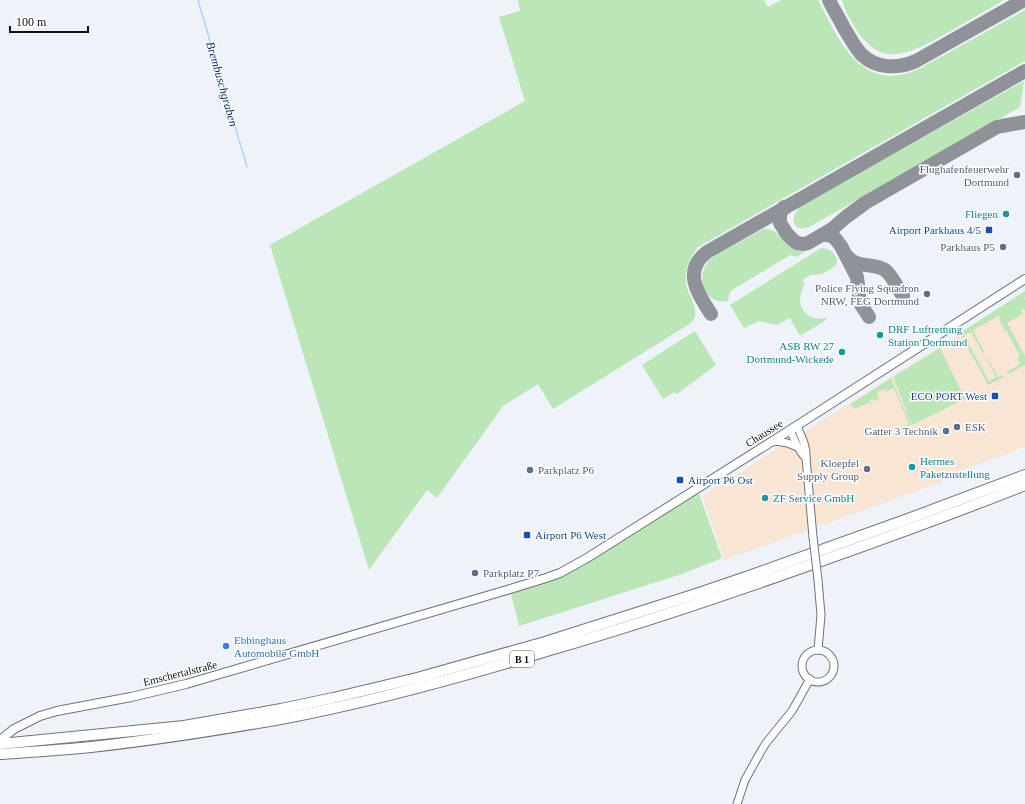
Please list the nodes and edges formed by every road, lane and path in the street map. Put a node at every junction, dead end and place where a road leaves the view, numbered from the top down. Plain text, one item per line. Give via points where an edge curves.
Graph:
1 (1025, 279) edge
2 (793, 428) junction
3 (771, 442) junction
4 (799, 448) junction
5 (806, 458) junction
6 (1025, 475) edge
7 (1025, 485) edge
8 (507, 590) joint
9 (818, 650) junction
10 (810, 679) junction
11 (2, 742) edge
12 (0, 754) edge
13 (737, 804) edge

1 - 2 main road, Chaussee
2 - 3 main road, Chaussee
2 - 4 street
2 - 5 street via 805,444
3 - 4 street via 780,441
3 - 8 main road, Chaussee via 560,573
4 - 5 street
5 - 9 street, bridge via 821,615
6 - 11 highway, B 1 via 901,522 696,594 545,642 417,678 281,709 184,726
7 - 12 highway, B 1 via 872,543 717,597 575,643 420,688 284,718 144,741
8 - 11 main road, Emschertalstraße via 193,682 40,716 14,729
9 - 10 street via 809,653 803,661 803,671
9 - 10 street via 828,653 834,661 833,671 831,676 822,681
10 - 13 street via 792,711 760,753 745,780

